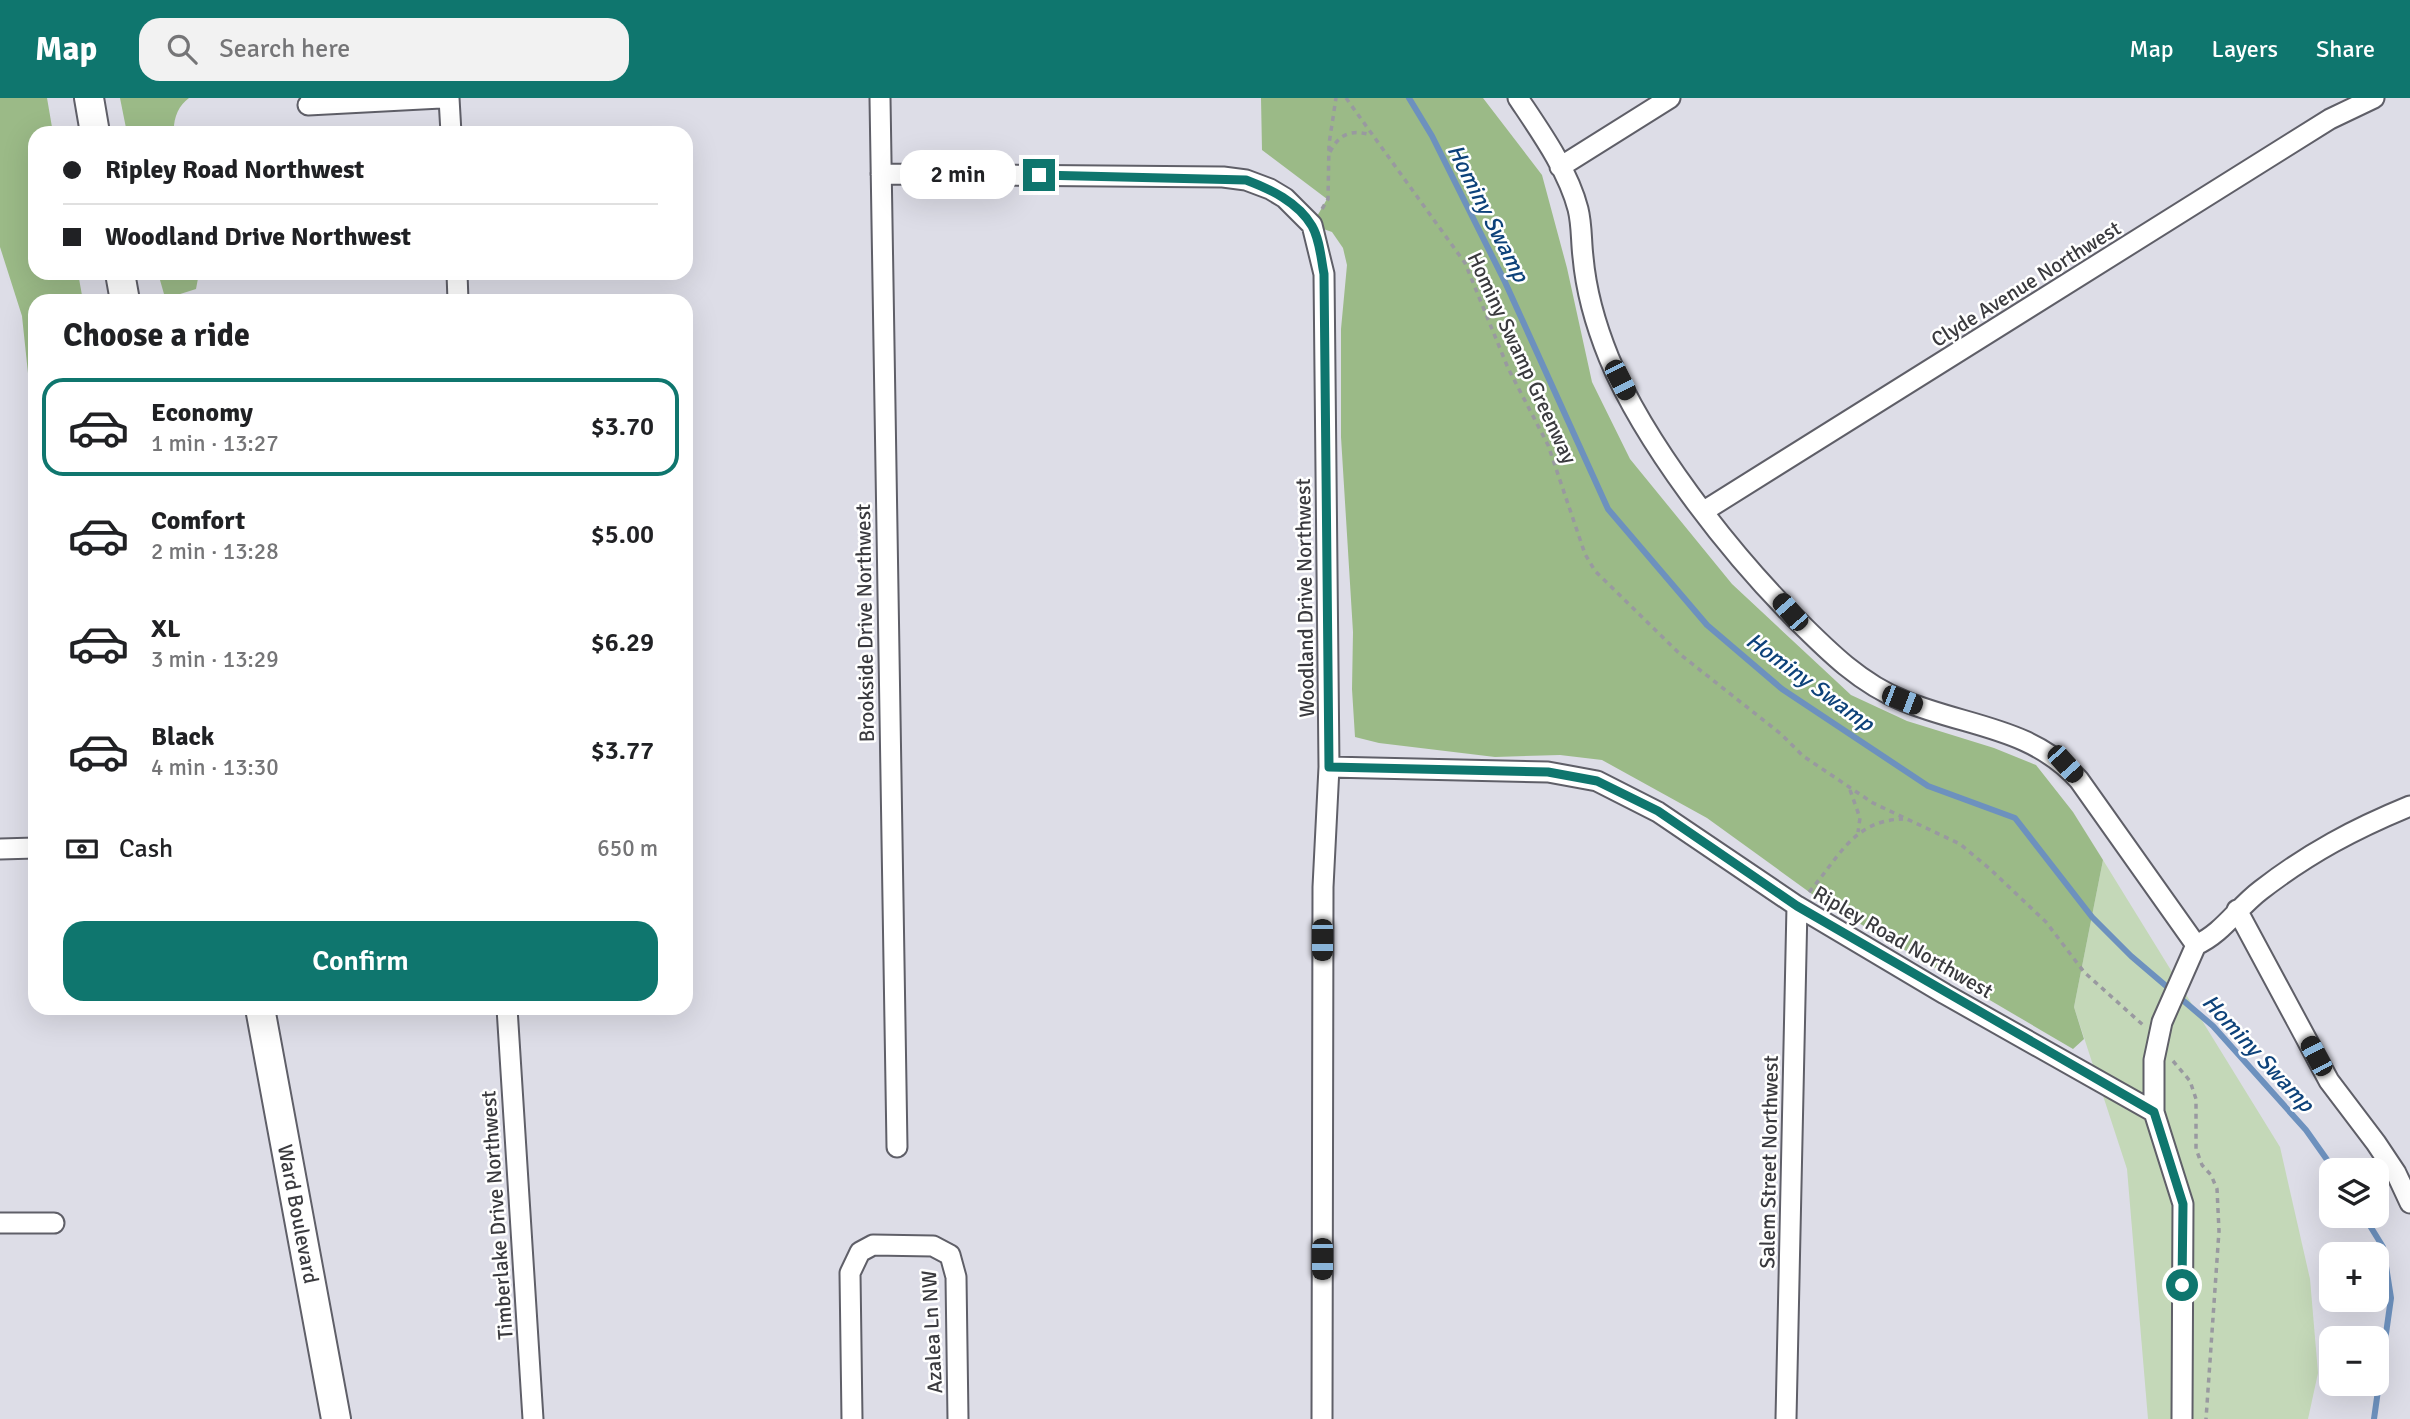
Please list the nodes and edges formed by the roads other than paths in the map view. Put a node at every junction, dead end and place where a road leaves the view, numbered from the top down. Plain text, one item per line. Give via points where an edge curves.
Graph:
1 (89, 98) edge
2 (441, 98) edge
3 (449, 98) edge
4 (880, 98) edge
5 (1518, 98) edge
6 (1670, 98) edge
7 (2374, 98) edge
8 (308, 105) dead end
9 (94, 126) edge
10 (451, 126) edge
11 (1560, 167) junction
12 (881, 174) junction
13 (1704, 511) junction
14 (1329, 767) junction
15 (2410, 806) edge
16 (28, 848) edge
17 (0, 849) edge
18 (1797, 906) junction
19 (2237, 910) junction
20 (2196, 945) junction
21 (261, 1015) edge
22 (507, 1015) edge
23 (2154, 1112) junction
24 (897, 1147) dead end
25 (2410, 1203) edge
26 (0, 1223) edge
27 (54, 1223) dead end
28 (336, 1419) edge
29 (533, 1419) edge
30 (852, 1419) edge
31 (958, 1419) edge
32 (1322, 1419) edge
33 (1786, 1419) edge
34 (2182, 1419) edge

1 - 9 main road
2 - 8 street
3 - 10 street
4 - 12 street, Brookside Drive Northwest
5 - 11 street
6 - 11 street
7 - 13 street, Clyde Avenue Northwest via 2330,119
11 - 13 street via 1578,209 1588,296 1609,358 1642,422
12 - 14 street, Woodland Drive Northwest via 1246,180 1285,198 1312,225 1324,274
12 - 24 street, Brookside Drive Northwest
13 - 20 street via 1790,612 1840,662 1869,683 1932,712 2026,741 2065,764
14 - 18 street, Ripley Road Northwest via 1548,772 1597,781 1658,811
14 - 32 street, Woodland Drive Northwest via 1323,887
15 - 19 street via 2304,857
16 - 17 street
18 - 23 street, Ripley Road Northwest
18 - 33 street, Salem Street Northwest
19 - 20 street via 2214,937
19 - 25 street via 2329,1081 2376,1143
20 - 23 street via 2164,1016 2154,1060
21 - 28 main road, Ward Boulevard
22 - 29 street, Timberlake Drive Northwest
23 - 34 street via 2183,1204
26 - 27 street
30 - 31 street, Azalea Ln NW via 850,1273 860,1252 873,1245 933,1246 950,1255 956,1278

